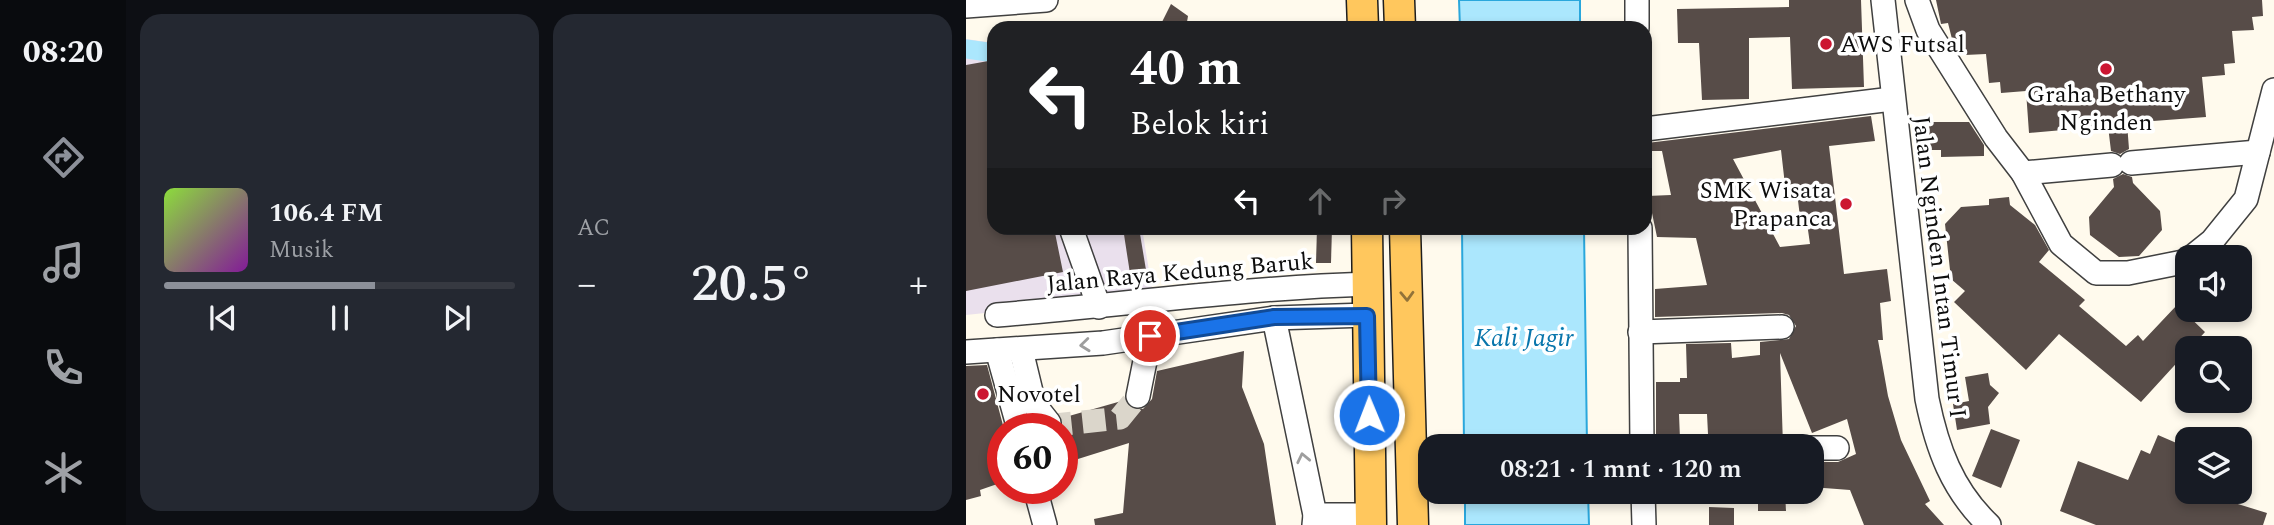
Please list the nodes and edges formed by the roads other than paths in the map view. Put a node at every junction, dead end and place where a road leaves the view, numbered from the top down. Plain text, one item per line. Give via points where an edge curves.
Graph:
1 (1045, 0) edge
2 (1362, 0) edge
3 (1399, 0) edge
4 (1637, 0) edge
5 (1883, 0) edge
6 (1917, 0) edge
7 (966, 6) edge
8 (1363, 21) edge
9 (1400, 21) edge
10 (1637, 21) edge
11 (2274, 90) edge
12 (1892, 99) junction
13 (1652, 128) edge
14 (2258, 152) junction
15 (2023, 173) junction
16 (1074, 235) edge
17 (1367, 235) edge
18 (1405, 235) edge
19 (1640, 235) edge
20 (2207, 245) edge
21 (2175, 264) edge
22 (1368, 284) junction
23 (1099, 307) junction
24 (997, 314) dead end
25 (1367, 316) junction
26 (1274, 317) junction
27 (1782, 327) dead end
28 (1640, 332) junction
29 (1150, 336) junction
30 (997, 350) junction
31 (1021, 350) junction
32 (966, 352) edge
33 (1138, 396) tunnel mouth
34 (1015, 413) edge
35 (1042, 413) edge
36 (1642, 434) edge
37 (1824, 448) edge
38 (1837, 448) dead end
39 (1039, 504) edge
40 (1643, 504) edge
41 (1315, 520) edge
42 (1371, 520) edge
43 (1045, 525) edge
44 (1413, 525) edge
45 (1644, 525) edge
46 (1989, 525) edge

1 - 7 street
2 - 8 main road
3 - 9 main road
4 - 10 street
5 - 12 street, Jalan Nginden Intan Timur I
6 - 15 street via 1944,57
11 - 14 street
12 - 13 street
12 - 46 street, Jalan Nginden Intan Timur I via 1927,399 1937,445 1953,481
14 - 15 street
14 - 20 street via 2245,199
15 - 21 street via 2061,244 2096,273 2128,273
16 - 23 street
17 - 22 main road
18 -> 44 main road
19 - 28 street
22 - 23 street, Jalan Raya Kedung Baruk via 1268,287
22 - 25 main road
23 - 24 street, Jalan Raya Kedung Baruk
25 - 26 street
25 - 42 main road
26 - 29 street
41 -> 26 street
27 - 28 street
28 - 36 street
29 -> 31 street
29 - 33 street
30 - 31 street
30 - 32 street
30 - 34 street
31 - 35 street via 1034,404
37 - 38 street
39 - 43 street
40 - 45 street
41 - 42 street

